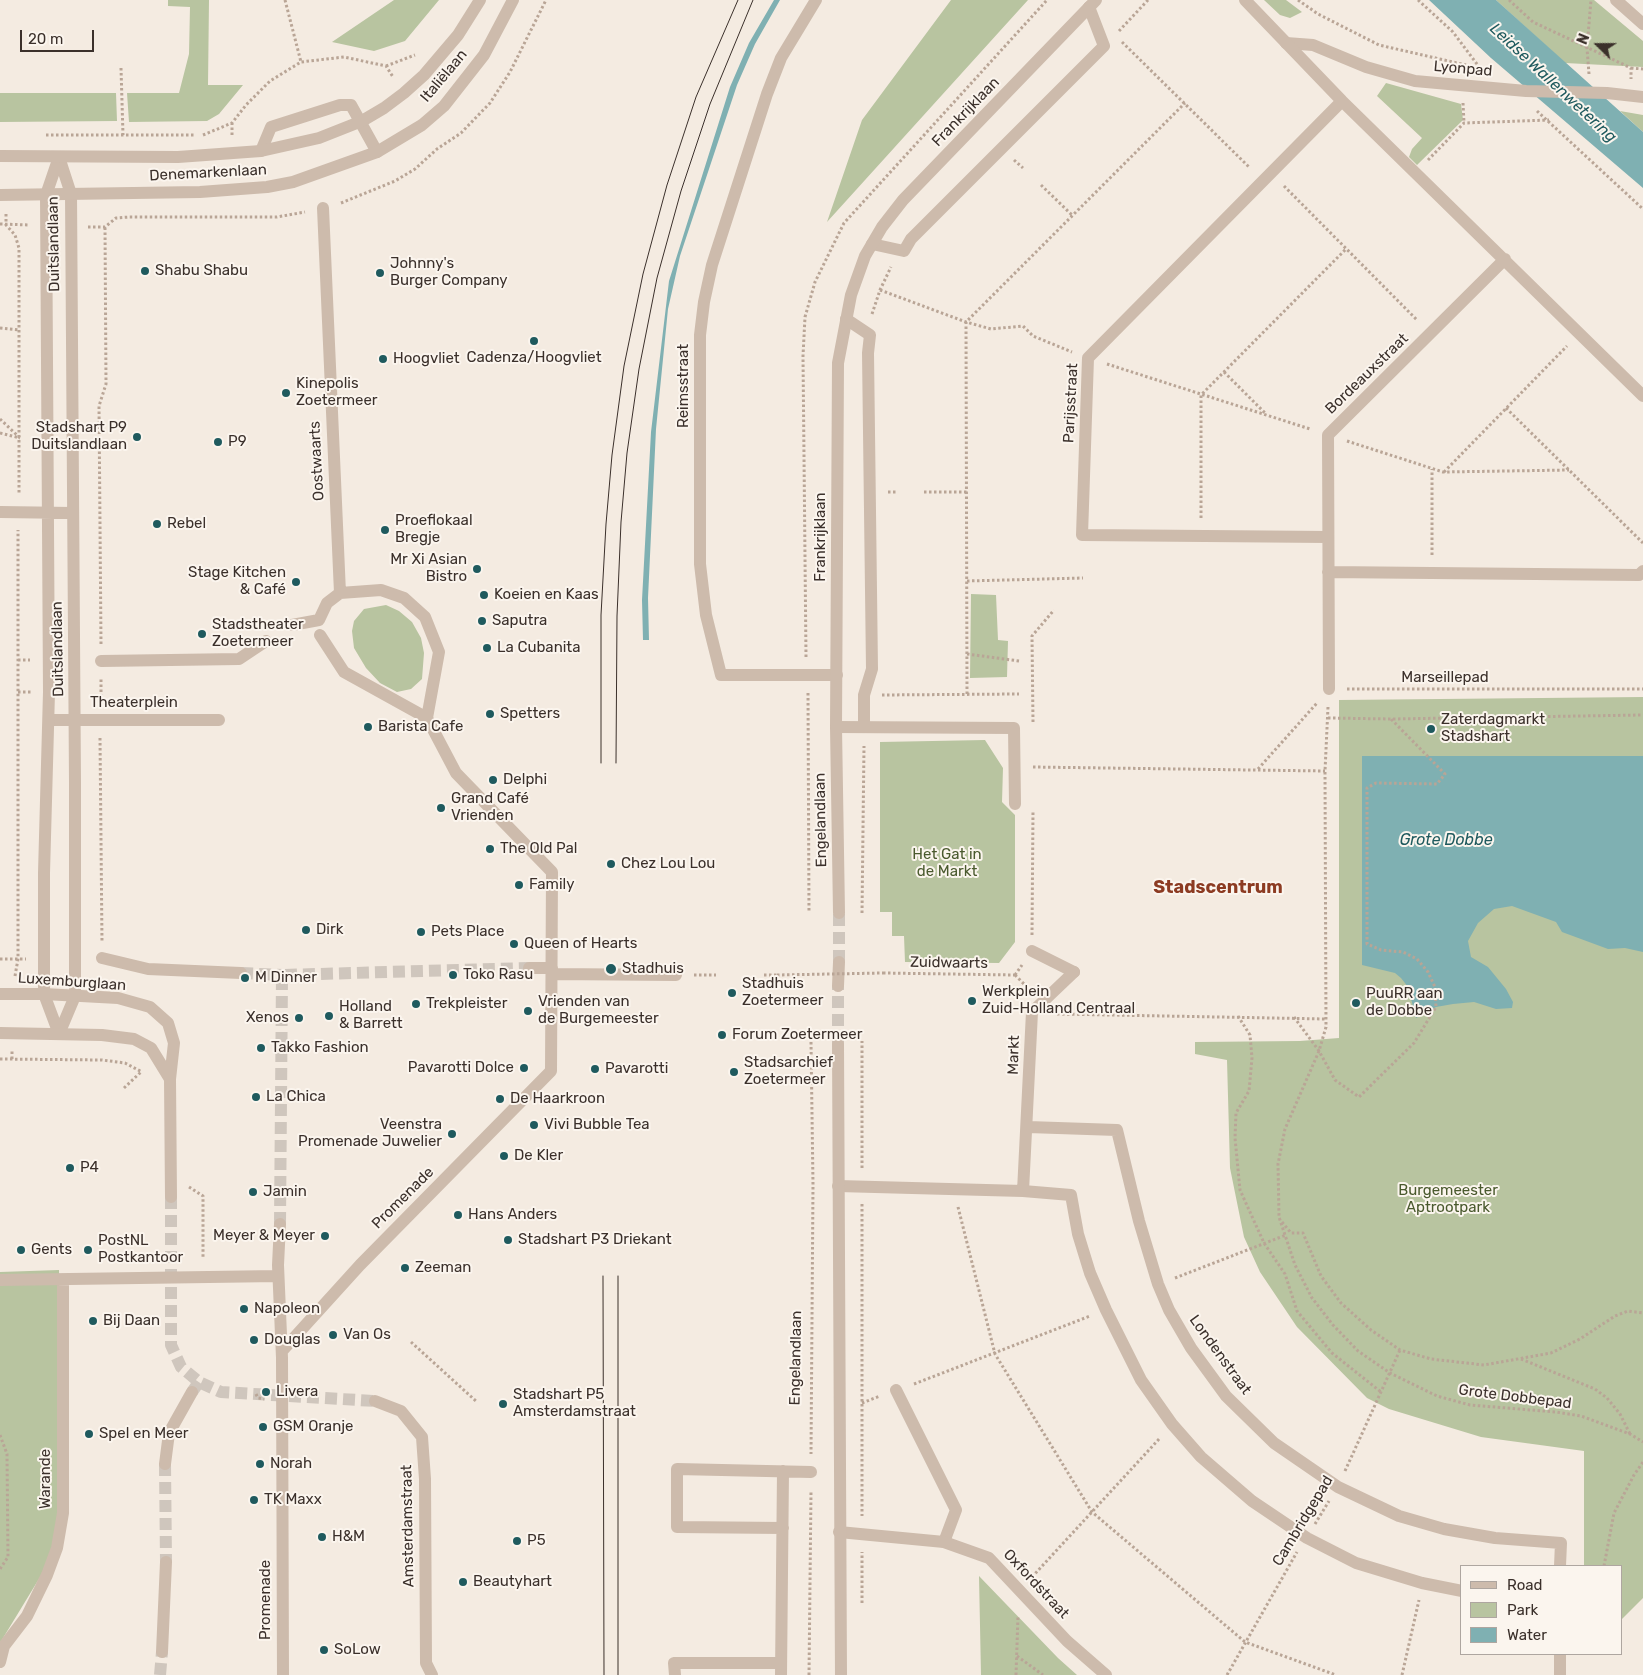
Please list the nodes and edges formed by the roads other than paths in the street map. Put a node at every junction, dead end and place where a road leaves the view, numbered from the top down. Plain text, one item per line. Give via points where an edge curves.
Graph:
1 (480, 0) edge
2 (513, 0) edge
3 (816, 0) edge
4 (1245, 0) edge
5 (1616, 0) edge
6 (1092, 4) edge
7 (1643, 24) edge
8 (1286, 43) junction
9 (1637, 96) edge
10 (1342, 101) junction
11 (362, 121) junction
12 (262, 151) junction
13 (377, 152) junction
14 (0, 156) edge
15 (59, 157) junction
16 (71, 194) junction
17 (0, 195) edge
18 (46, 195) junction
19 (323, 208) road end
20 (872, 244) junction
21 (1505, 258) junction
22 (846, 319) junction
23 (1643, 396) edge
24 (0, 512) edge
25 (48, 512) junction
26 (72, 513) junction
27 (1328, 537) junction
28 (1643, 571) edge
29 (1328, 572) junction
30 (340, 593) junction
31 (292, 625) dead end
32 (320, 635) dead end
33 (266, 641) dead end
34 (101, 661) dead end
35 (837, 675) junction
36 (1329, 689) road end
37 (427, 718) junction
38 (49, 720) junction
39 (75, 720) junction
40 (218, 720) dead end
41 (836, 727) junction
42 (864, 727) junction
43 (1015, 804) dead end
44 (839, 913) tunnel mouth
45 (1032, 951) dead end
46 (102, 958) dead end
47 (838, 962) tunnel mouth
48 (529, 968) tunnel mouth
49 (552, 971) junction
50 (240, 973) tunnel mouth
51 (676, 975) dead end
52 (838, 986) tunnel mouth
53 (6, 994) edge
54 (44, 994) junction
55 (74, 996) junction
56 (6, 1033) edge
57 (59, 1034) junction
58 (838, 1044) tunnel mouth
59 (170, 1079) junction
60 (1028, 1127) junction
61 (838, 1186) junction
62 (1023, 1191) junction
63 (171, 1197) tunnel mouth
64 (280, 1224) tunnel mouth
65 (278, 1276) junction
66 (0, 1280) edge
67 (62, 1280) junction
68 (282, 1350) junction
69 (896, 1390) road end
70 (192, 1392) tunnel mouth
71 (375, 1401) tunnel mouth
72 (166, 1464) tunnel mouth
73 (784, 1471) junction
74 (811, 1472) road end
75 (783, 1528) junction
76 (839, 1532) junction
77 (944, 1542) junction
78 (166, 1562) tunnel mouth
79 (1560, 1565) edge
80 (1460, 1591) edge
81 (162, 1652) tunnel mouth
82 (1560, 1655) edge
83 (0, 1662) edge
84 (781, 1669) edge
85 (283, 1672) edge
86 (432, 1675) edge
87 (675, 1675) edge
88 (841, 1675) edge
89 (1106, 1675) edge
90 (1560, 1675) edge

1 - 11 street, Italiëlaan via 458,35 424,76
2 - 13 street, Italiëlaan via 484,55 444,106
3 - 35 street, Reimsstraat via 781,58 767,94 712,265 704,302 700,335 701,581 721,676
4 - 8 street
5 - 7 street
6 - 20 street, Frankrijklaan via 903,200
6 - 20 street, Frankrijklaan via 1104,46 911,239 904,250
8 - 9 street, Lyonpad via 1313,45 1366,67 1415,81 1509,90
8 - 10 street
10 - 21 street
10 - 27 street, Parijsstraat via 1088,358 1082,535
11 - 12 street, Denemarkenlaan via 312,140
11 - 12 street, Denemarkenlaan via 351,105 340,105 271,127
11 - 13 street, Denemarkenlaan
12 - 15 street, Denemarkenlaan via 178,157
13 - 16 street, Denemarkenlaan via 293,182 267,187 200,192
14 - 15 street, Denemarkenlaan
15 - 16 street, Duitslandlaan
15 - 18 street, Duitslandlaan
16 - 18 street, Denemarkenlaan
16 - 26 street, Duitslandlaan
17 - 18 street, Denemarkenlaan
18 - 25 street, Duitslandlaan
19 - 30 street, Oostwaarts
20 - 22 street, Frankrijklaan via 851,295
21 - 23 street
21 - 27 street, Bordeauxstraat via 1328,435
22 - 35 street, Frankrijklaan via 838,363
22 - 42 street via 870,335 872,669 864,695
24 - 25 street
25 - 26 street
25 - 38 street, Duitslandlaan
26 - 39 street, Duitslandlaan
27 - 29 street, Bordeauxstraat
28 - 29 street via 1639,575
29 - 36 street, Bordeauxstraat
30 - 31 street via 327,603 319,620
30 - 37 street via 381,590 404,598 425,617 439,652
32 - 37 street via 344,672
33 - 34 street via 239,659
35 - 41 street, Frankrijklaan
37 - 49 street via 456,773 552,872
38 - 39 street, Theaterplein
38 - 54 street, Duitslandlaan
39 - 40 street, Theaterplein
39 - 55 street, Duitslandlaan
41 - 42 street
41 - 44 street, Engelandlaan
42 - 43 street via 1014,728
45 - 60 street, Markt via 1074,972 1032,1012
46 - 50 street via 148,969
47 - 52 street
48 - 49 street
49 - 51 street
49 - 68 street, Promenade via 552,1071 360,1265
53 - 54 street, Luxemburglaan
54 - 55 street, Luxemburglaan
54 - 57 street, Duitslandlaan
55 - 57 street, Duitslandlaan
55 - 59 street, Luxemburglaan via 118,998 150,1007 168,1023 174,1043
56 - 57 street
57 - 59 street via 134,1039 151,1048
58 - 61 street
59 - 63 street, Luxemburglaan
60 - 62 street
60 - 79 street, Londenstraat via 1117,1130 1139,1221 1169,1310 1191,1348 1226,1396 1274,1443 1338,1487 1399,1516 1444,1530 1561,1543
61 - 62 street
61 - 76 street
62 - 80 street via 1071,1195 1078,1234 1106,1310 1142,1380 1172,1424 1201,1457 1252,1501 1307,1538 1356,1563
64 - 65 street, Promenade
65 - 67 street
65 - 68 street, Promenade
66 - 67 street
67 - 83 street, Warande via 63,1513 57,1548 47,1575 27,1616 4,1646
68 - 85 street, Promenade
69 - 77 street via 956,1510
70 - 72 street via 169,1433
71 - 86 street, Amsterdamstraat via 401,1411 422,1437 426,1663
73 - 74 street
73 - 75 street
73 - 75 street via 677,1469 677,1527
75 - 84 street
76 - 77 street, Oxfordstraat
76 - 88 street
77 - 89 street, Oxfordstraat via 989,1558 1067,1641
78 - 81 street
82 - 90 street
84 - 87 street via 674,1663

